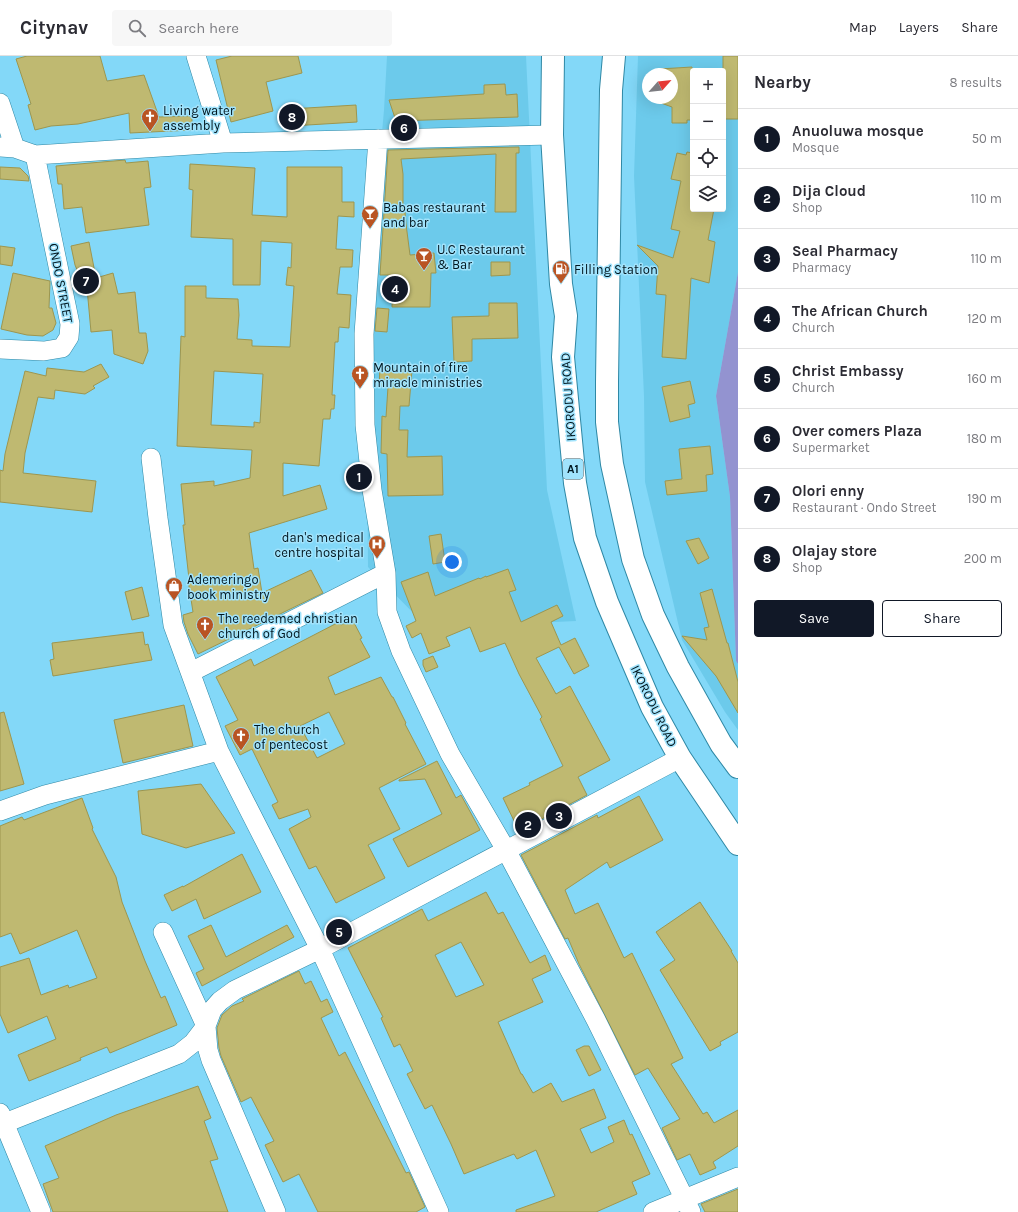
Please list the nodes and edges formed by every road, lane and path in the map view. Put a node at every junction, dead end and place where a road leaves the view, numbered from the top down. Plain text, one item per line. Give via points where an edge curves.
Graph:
1 (196, 56) edge
2 (553, 56) edge
3 (614, 56) edge
4 (0, 103) edge
5 (552, 135) junction
6 (378, 140) junction
7 (223, 143) junction
8 (7, 147) edge
9 (35, 155) junction
10 (0, 349) edge
11 (151, 458) dead end
12 (386, 573) junction
13 (191, 672) junction
14 (219, 751) junction
15 (680, 758) junction
16 (738, 767) edge
17 (0, 811) edge
18 (738, 844) edge
19 (506, 850) junction
20 (164, 932) dead end
21 (320, 950) junction
22 (206, 1026) junction
23 (1, 1121) edge
24 (738, 1177) edge
25 (688, 1206) edge
26 (41, 1212) edge
27 (276, 1212) edge
28 (439, 1212) edge
29 (653, 1212) edge

1 - 7 street
2 - 5 highway, IKORODU ROAD / A1
3 - 16 highway via 611,90 607,382 607,422 612,464 633,560 653,615 701,709
4 - 8 street
5 - 6 street
5 - 15 highway, IKORODU ROAD / A1 via 561,284 566,316 563,357 574,483 585,538 607,602 649,700
6 - 7 street
6 - 12 street via 364,334 365,425 372,490
7 - 9 street
8 - 9 street
9 - 10 street, ONDO STREET via 69,319 69,337 62,348 44,351
11 - 13 street via 173,625 180,649
12 - 13 street
12 - 19 street via 387,612 401,652 450,754
13 - 14 street
14 - 17 street via 45,795
14 - 21 street
15 - 18 highway, IKORODU ROAD / A1
15 - 19 street
19 - 21 street
19 - 25 street via 596,1020
20 - 22 street
21 - 22 street via 235,990 212,1010
21 - 28 street
22 - 23 street via 193,1043 179,1054
22 - 27 street via 211,1060
23 - 26 street
24 - 25 street
25 - 29 street

